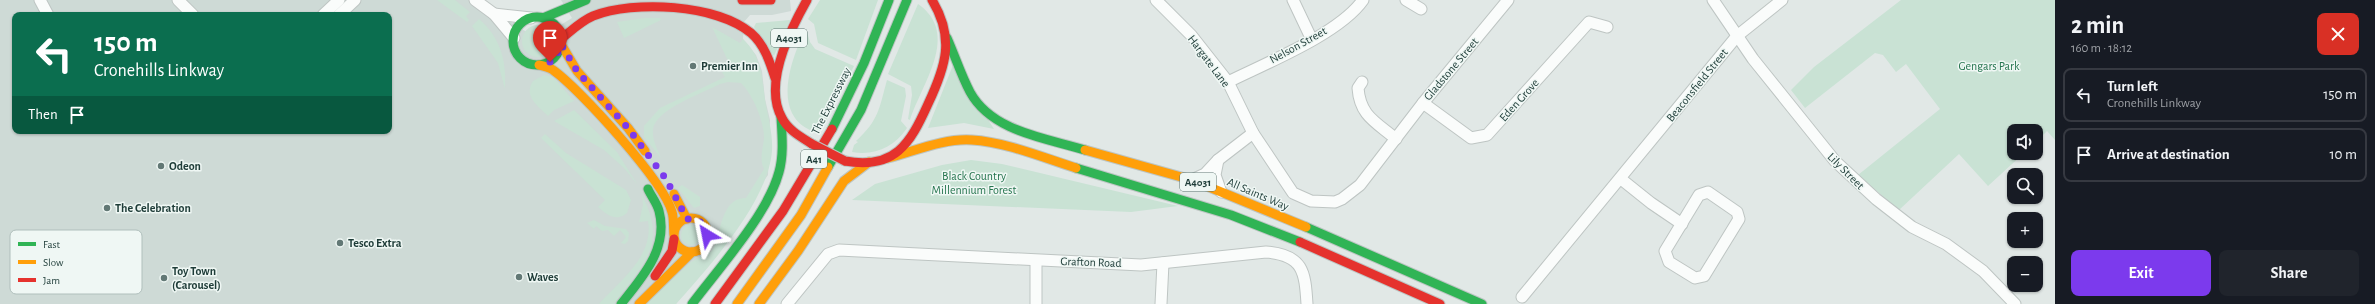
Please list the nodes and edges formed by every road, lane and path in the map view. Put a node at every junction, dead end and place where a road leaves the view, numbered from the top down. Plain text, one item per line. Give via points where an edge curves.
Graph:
1 (40, 0) edge
2 (178, 0) edge
3 (338, 0) edge
4 (355, 0) edge
5 (474, 0) edge
6 (586, 0) edge
7 (742, 0) edge
8 (771, 0) edge
9 (807, 0) edge
10 (889, 0) edge
11 (907, 0) edge
12 (932, 0) edge
13 (940, 0) edge
14 (1156, 0) edge
15 (1293, 0) edge
16 (1363, 0) edge
17 (1406, 0) edge
18 (1508, 0) edge
19 (1714, 0) edge
20 (1782, 0) edge
21 (1421, 9) dead end
22 (46, 12) edge
23 (190, 12) edge
24 (326, 12) edge
25 (342, 12) edge
26 (941, 12) junction
27 (494, 14) junction
28 (531, 18) junction
29 (543, 18) junction
30 (1607, 27) dead end
31 (1737, 36) junction
32 (514, 38) junction
33 (947, 38) junction
34 (1312, 40) junction
35 (561, 42) junction
36 (539, 65) junction
37 (775, 78) junction
38 (1228, 82) junction
39 (1362, 82) dead end
40 (1423, 103) junction
41 (781, 117) junction
42 (1253, 132) junction
43 (1396, 139) junction
44 (626, 144) junction
45 (888, 158) junction
46 (1218, 160) junction
47 (652, 161) dead end
48 (869, 162) junction
49 (1621, 178) junction
50 (1192, 180) junction
51 (669, 185) dead end
52 (1221, 192) junction
53 (687, 219) junction
54 (1682, 224) junction
55 (674, 236) junction
56 (692, 252) junction
57 (1036, 261) junction
58 (1163, 263) junction
59 (1522, 297) dead end
60 (621, 304) edge
61 (633, 304) edge
62 (639, 304) edge
63 (692, 304) edge
64 (715, 304) edge
65 (737, 304) edge
66 (758, 304) edge
67 (787, 304) edge
68 (1036, 304) edge
69 (1161, 304) edge
70 (1307, 304) edge
71 (1440, 304) edge
72 (1482, 304) edge
73 (2015, 304) edge

1 - 22 street
2 - 23 street
3 - 24 street
4 - 25 street
5 - 27 street
6 - 29 main road
7 - 8 main road
9 - 37 main road, A4031 via 796,20
10 - 64 main road, The Expressway / A41 via 854,84 801,184
11 - 65 main road, A41 via 861,110 801,215
12 - 26 main road, A4031
13 - 26 main road
14 - 38 street, Hargate Lane via 1191,35
15 - 34 street
16 - 34 street, Nelson Street via 1355,11
17 - 21 street
18 - 40 street, Gladstone Street
19 - 31 street, Lily Street
20 - 31 street, Beaconsfield Street
26 - 33 main road, A4031
27 - 28 street
27 - 32 street
28 - 29 main road
28 - 32 main road via 518,28
29 - 35 main road via 556,27
30 - 40 street, Eden Grove via 1589,22 1487,135 1471,138
31 - 49 street, Beaconsfield Street
31 - 73 street, Lily Street via 1835,162 1912,227 1946,244 1983,271
32 - 36 main road via 515,50 520,58 532,65
33 - 45 main road, A4031 via 946,61 920,123 906,146
33 - 50 main road, All Saints Way / A4031 via 970,92 979,105 1003,125
34 - 38 street, Nelson Street
35 - 36 main road via 554,59
35 - 37 main road via 593,16 611,10 646,6 684,8 719,16 745,28 766,52
35 - 47 main road via 577,71 628,128
36 - 44 main road via 552,68
37 - 41 main road, A4031
38 - 42 street, Hargate Lane
39 - 43 street via 1358,88 1359,103 1365,113
40 - 43 street, Gladstone Street
41 - 48 main road, A4031, bridge via 793,131 845,161
41 - 63 main road via 782,151 779,172 770,194
42 - 43 street, Gladstone Street via 1293,193 1312,201 1323,202 1342,198 1360,185
42 - 46 street
44 - 55 main road via 653,178 672,212
44 - 60 main road via 659,211 662,239 647,271
45 - 48 main road, A4031
45 - 71 main road, A4031 via 932,144 972,140 1016,148 1231,215 1321,250
46 - 50 street via 1205,174
46 - 52 street via 1215,175
48 - 66 main road via 844,181 798,251
49 - 54 street
49 - 59 street, Beaconsfield Street
50 - 52 main road, All Saints Way / A4031
51 - 53 main road
52 - 72 main road, All Saints Way / A4031
53 - 55 main road via 679,223
53 - 56 main road via 700,221 707,232 704,245
54 - 54 street via 1665,251 1669,262 1695,278 1704,276 1739,219 1737,212 1708,192 1699,196
55 - 56 main road via 682,250
55 - 61 main road via 672,251
56 - 62 main road
57 - 58 street, Grafton Road
57 - 67 street, Grafton Road via 839,250 828,254
57 - 68 street
58 - 69 street
58 - 70 street, Grafton Road via 1266,252 1283,254 1297,262 1304,274

